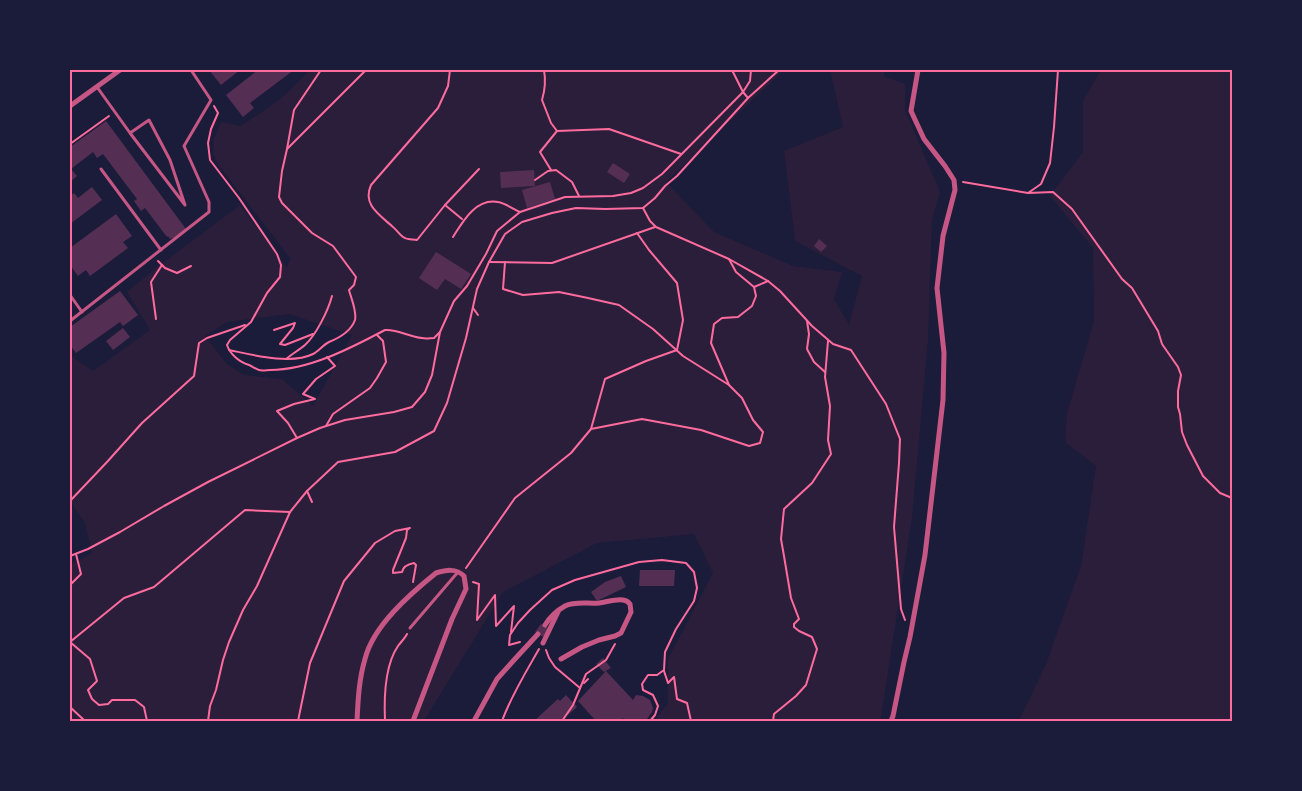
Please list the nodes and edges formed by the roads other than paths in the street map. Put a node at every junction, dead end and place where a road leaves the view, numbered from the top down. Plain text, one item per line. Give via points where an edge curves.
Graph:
1 (120, 70) edge
2 (190, 70) edge
3 (918, 70) edge
4 (97, 87) junction
5 (70, 106) edge
6 (130, 133) junction
7 (101, 170) dead end
8 (161, 250) junction
9 (70, 296) edge
10 (82, 312) junction
11 (70, 321) edge
12 (460, 572) junction
13 (558, 611) junction
14 (545, 625) dead end
15 (410, 628) road end
16 (538, 634) dead end
17 (543, 643) road end
18 (561, 659) dead end
19 (357, 721) edge
20 (413, 721) edge
21 (474, 721) edge
22 (891, 721) edge

1 - 4 street
2 - 8 lane via 211,100 184,146 210,202 209,212
3 - 22 street via 911,111 924,139 954,180 955,190 943,236 937,288 944,353 943,400 925,555
4 - 5 street
4 - 6 lane
6 - 6 lane via 149,120 170,160 184,205
7 - 8 lane
8 - 10 lane
9 - 10 lane
10 - 11 lane
12 - 15 lane
12 - 19 street via 436,573 378,630 365,657
12 - 20 street via 466,580 466,589
13 - 14 street
13 - 17 street
13 - 18 street via 569,604 625,600 631,609 621,634
16 - 21 street via 497,679

